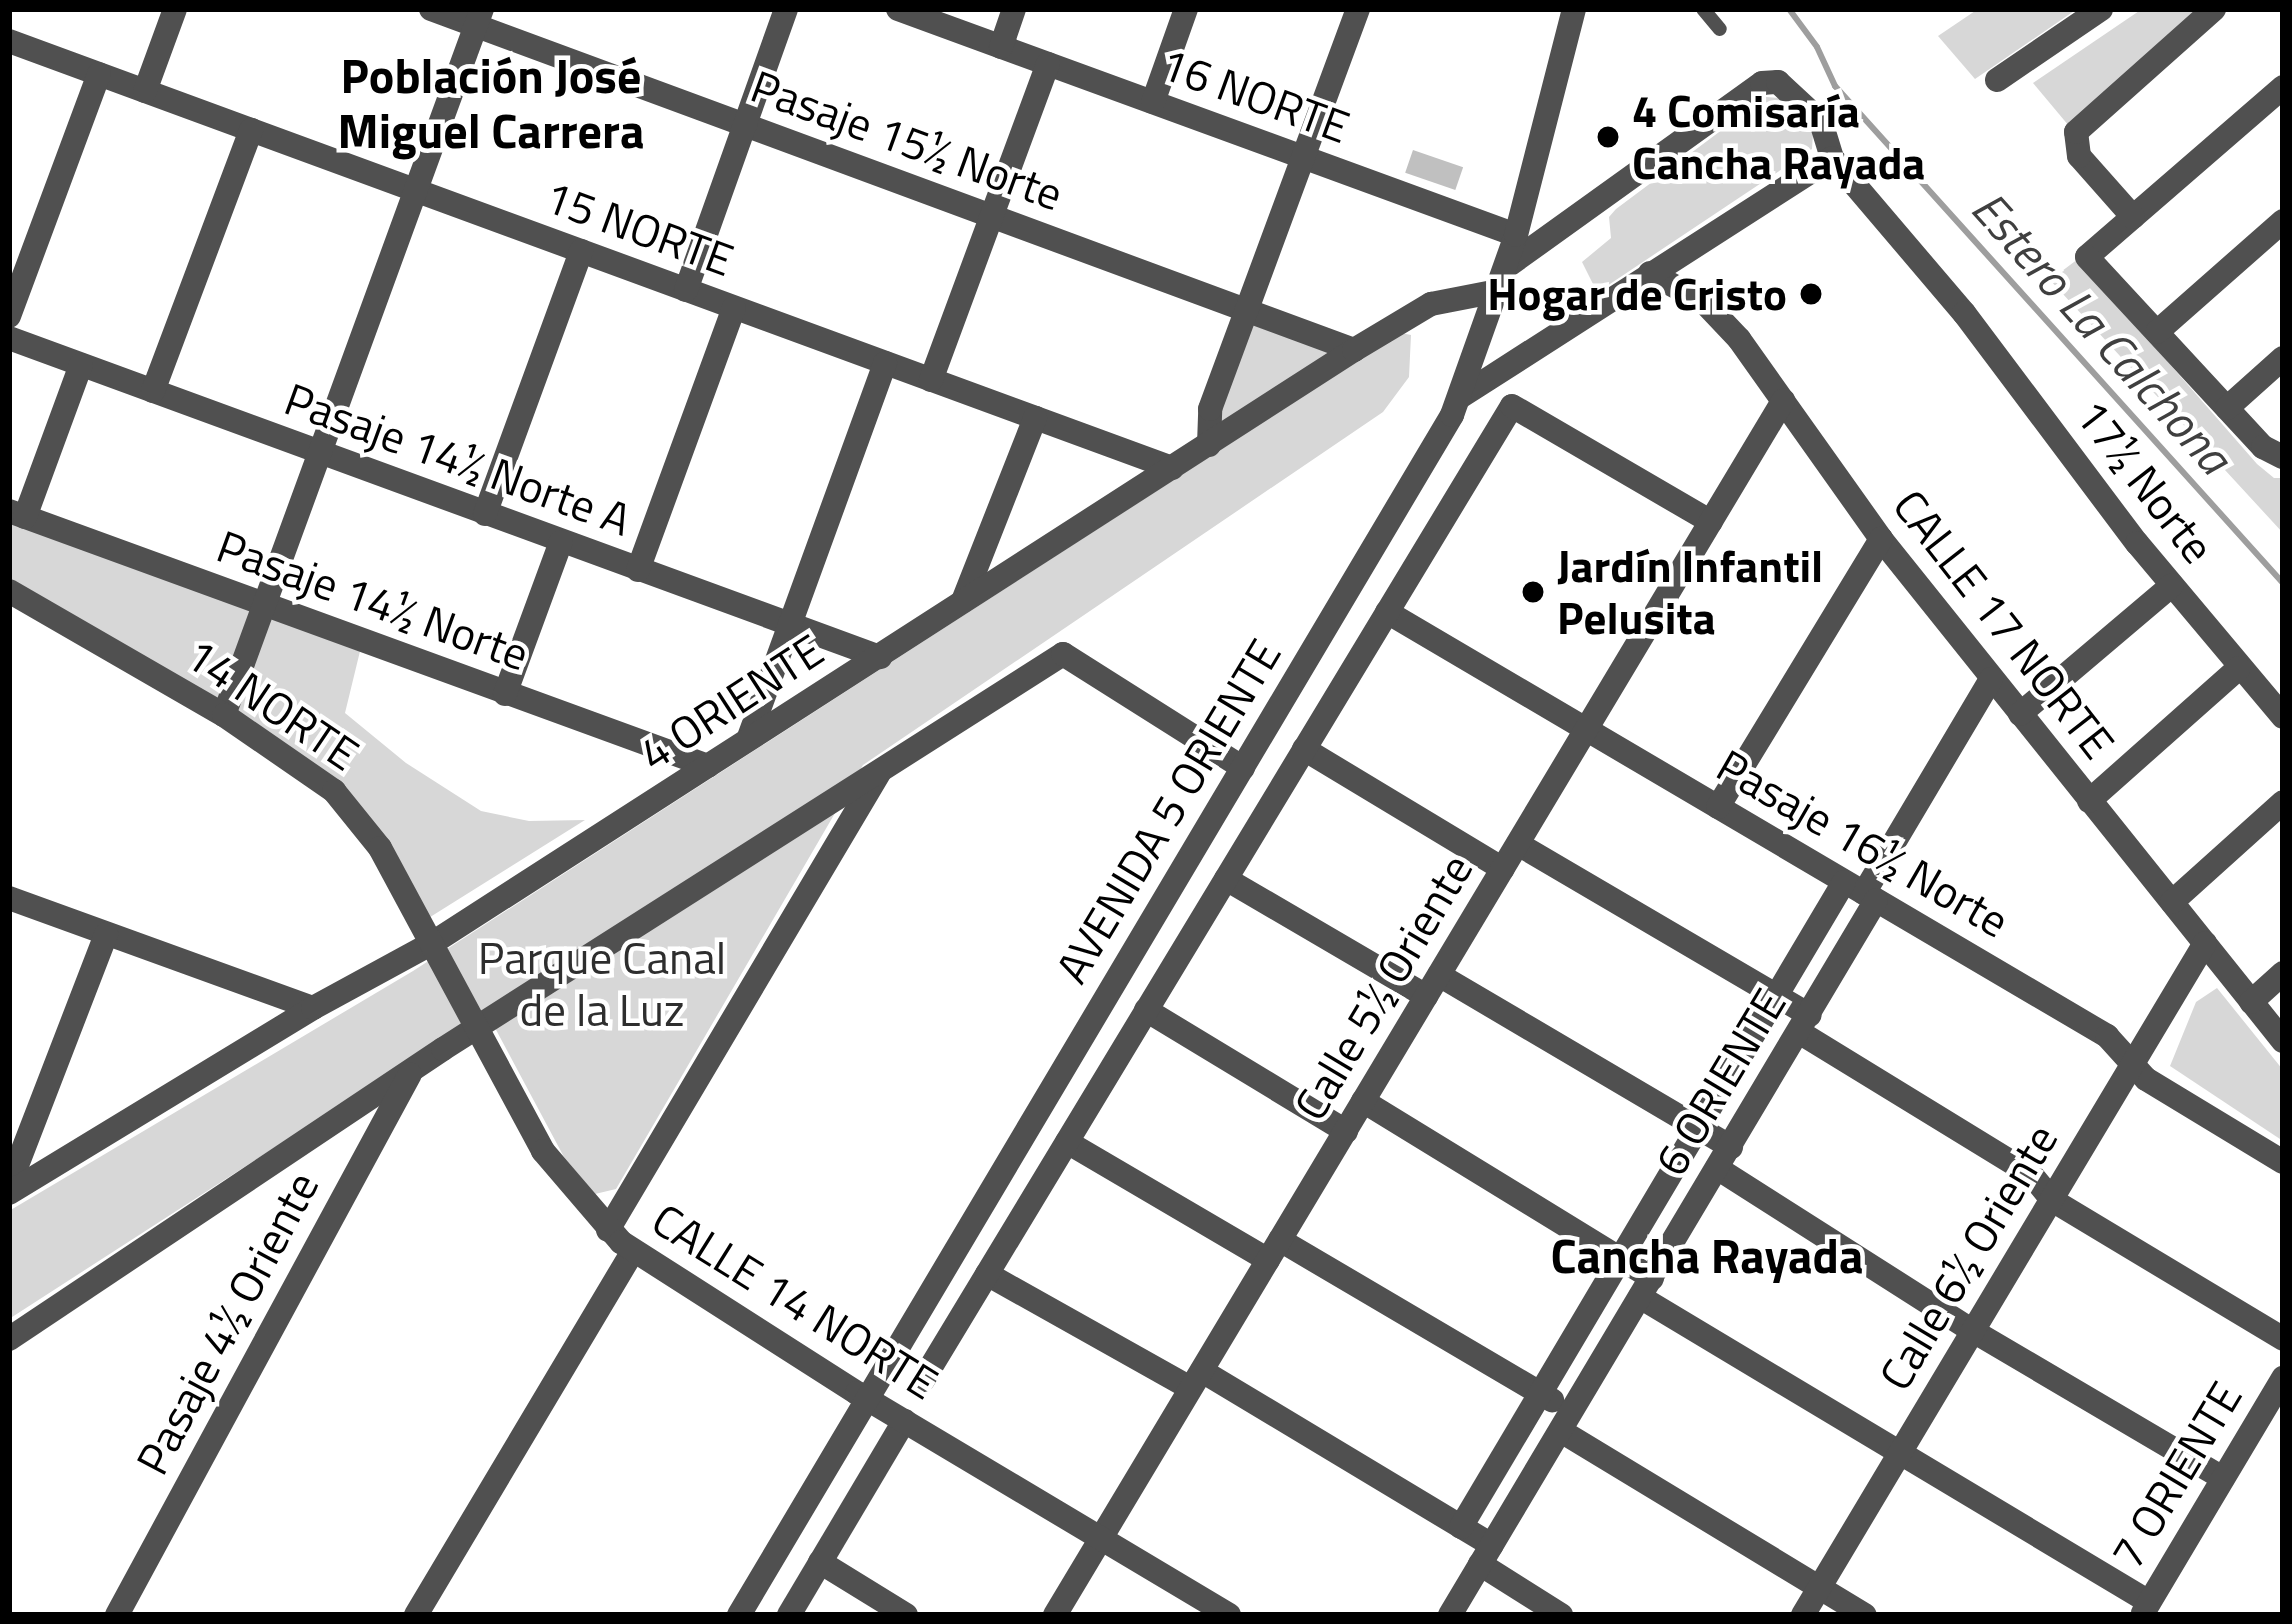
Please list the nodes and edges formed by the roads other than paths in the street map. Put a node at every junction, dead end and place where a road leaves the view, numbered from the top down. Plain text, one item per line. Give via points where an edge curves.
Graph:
1 (175, 9) edge
2 (431, 9) edge
3 (786, 9) edge
4 (898, 9) edge
5 (1014, 9) edge
6 (1186, 9) edge
7 (1358, 9) edge
8 (1574, 9) edge
9 (1702, 9) edge
10 (2101, 9) edge
11 (2214, 9) edge
12 (479, 17) edge
13 (1720, 29) dead end
14 (9, 41) edge
15 (1001, 46) junction
16 (1048, 64) junction
17 (99, 74) junction
18 (1997, 80) dead end
19 (2283, 87) edge
20 (145, 91) junction
21 (1153, 102) junction
22 (744, 125) junction
23 (251, 130) junction
24 (1303, 157) junction
25 (1832, 158) junction
26 (416, 191) junction
27 (992, 216) junction
28 (2133, 217) junction
29 (2283, 221) edge
30 (1516, 235) junction
31 (581, 251) junction
32 (1650, 273) junction
33 (1502, 279) junction
34 (686, 290) junction
35 (734, 308) junction
36 (1246, 310) junction
37 (9, 316) edge
38 (2157, 332) junction
39 (9, 338) edge
40 (1354, 350) junction
41 (2283, 358) edge
42 (885, 363) junction
43 (81, 365) junction
44 (932, 380) junction
45 (153, 391) junction
46 (1460, 397) junction
47 (1783, 401) junction
48 (2227, 408) junction
49 (1036, 418) junction
50 (1209, 445) junction
51 (320, 453) junction
52 (2283, 457) edge
53 (1172, 468) junction
54 (17, 514) edge
55 (485, 514) junction
56 (1711, 522) junction
57 (1881, 539) junction
58 (561, 542) junction
59 (638, 570) junction
60 (2172, 585) junction
61 (9, 591) edge
62 (963, 601) junction
63 (264, 605) junction
64 (1387, 612) junction
65 (790, 626) junction
66 (880, 657) junction
67 (2239, 668) junction
68 (1990, 679) junction
69 (505, 694) junction
70 (2020, 714) junction
71 (224, 715) junction
72 (2283, 718) edge
73 (1586, 729) junction
74 (749, 737) junction
75 (1304, 749) junction
76 (708, 766) junction
77 (882, 767) junction
78 (1243, 767) junction
79 (2090, 801) junction
80 (2283, 802) edge
81 (1718, 807) junction
82 (1518, 844) junction
83 (1502, 869) junction
84 (1226, 879) junction
85 (1861, 891) junction
86 (9, 898) edge
87 (2171, 902) junction
88 (106, 934) junction
89 (434, 942) junction
90 (2205, 943) junction
91 (2283, 973) edge
92 (1432, 986) junction
93 (1777, 995) junction
94 (2252, 1001) junction
95 (313, 1008) junction
96 (1146, 1010) junction
97 (1804, 1023) junction
98 (477, 1030) junction
99 (2283, 1042) edge
100 (2133, 1063) junction
101 (412, 1071) junction
102 (1364, 1101) junction
103 (1699, 1128) junction
104 (1346, 1131) junction
105 (1066, 1142) junction
106 (1724, 1157) junction
107 (2283, 1162) edge
108 (9, 1190) edge
109 (2052, 1200) junction
110 (608, 1230) junction
111 (1274, 1250) junction
112 (633, 1251) junction
113 (1620, 1259) junction
114 (987, 1274) junction
115 (1646, 1288) junction
116 (1973, 1331) junction
117 (9, 1339) edge
118 (2283, 1339) edge
119 (2283, 1378) edge
120 (922, 1380) dead end
121 (1196, 1380) junction
122 (1540, 1393) junction
123 (867, 1399) junction
124 (904, 1421) junction
125 (1567, 1421) junction
126 (1898, 1456) junction
127 (2223, 1478) junction
128 (1461, 1526) junction
129 (1100, 1540) junction
130 (1486, 1554) junction
131 (820, 1562) junction
132 (1819, 1589) junction
133 (2145, 1608) edge
134 (1227, 1614) edge
135 (117, 1615) edge
136 (416, 1615) edge
137 (739, 1615) edge
138 (788, 1615) edge
139 (906, 1615) edge
140 (1055, 1615) edge
141 (1450, 1615) edge
142 (1561, 1615) edge
143 (1803, 1615) edge
144 (1865, 1615) edge

1 - 20 street
2 - 12 street, Pasaje 15½ Norte
3 - 22 street
4 - 15 street, 16 NORTE
5 - 15 street
6 - 21 street
7 - 24 street
8 - 30 street, AVENIDA 5 ORIENTE
9 - 13 lane
10 - 18 street
11 - 28 street via 2076,132 2079,156
12 - 22 street, Pasaje 15½ Norte
12 - 26 street
14 - 17 street, 15 NORTE
15 - 16 street, 16 NORTE
16 - 21 street, 16 NORTE
16 - 27 street
17 - 20 street, 15 NORTE
17 - 37 street
19 - 28 street
20 - 23 street, 15 NORTE
21 - 24 street, 16 NORTE
22 - 27 street, Pasaje 15½ Norte
22 - 34 street
23 - 26 street, 15 NORTE
23 - 45 street
24 - 30 street, 16 NORTE
24 - 36 street
25 - 32 street
25 - 33 street, 17½ Norte via 1821,122 1778,82 1762,82
25 - 60 street, 17½ Norte via 1964,313
26 - 31 street, 15 NORTE
26 - 51 street
27 - 36 street, Pasaje 15½ Norte
27 - 44 street
28 - 38 street via 2087,257
29 - 38 street
30 - 33 street, AVENIDA 5 ORIENTE
31 - 34 street, 15 NORTE
31 - 55 street
32 - 46 street
32 - 47 street, CALLE 17 NORTE via 1723,319
33 - 40 street, 4 ORIENTE via 1431,304
33 - 46 street, AVENIDA 5 ORIENTE
34 - 35 street, 15 NORTE
35 - 42 street, 15 NORTE
35 - 59 street
36 - 40 street, Pasaje 15½ Norte
36 - 50 street via 1210,409
38 - 48 street
39 - 43 street, Pasaje 14½ Norte A
40 - 50 street, 4 ORIENTE
41 - 48 street
42 - 44 street, 15 NORTE
42 - 65 street
43 - 45 street, Pasaje 14½ Norte A
43 - 54 street
44 - 49 street, 15 NORTE
45 - 51 street, Pasaje 14½ Norte A
46 - 78 street, AVENIDA 5 ORIENTE
47 - 56 street, Calle 5½ Oriente
47 - 57 street, CALLE 17 NORTE
48 - 52 street
49 - 53 street, 15 NORTE
49 - 62 street
50 - 53 street, 4 ORIENTE
51 - 55 street, Pasaje 14½ Norte A
51 - 63 street
53 - 62 street, 4 ORIENTE
54 - 63 street, Pasaje 14½ Norte
55 - 58 street, Pasaje 14½ Norte A
56 - 64 street via 1512,406
56 - 73 street, Calle 5½ Oriente
57 - 68 street, CALLE 17 NORTE
57 - 81 street
58 - 59 street, Pasaje 14½ Norte A
58 - 69 street
59 - 65 street, Pasaje 14½ Norte A
60 - 67 street, 17½ Norte
60 - 70 street
61 - 71 street, 14 NORTE
62 - 66 street, 4 ORIENTE
63 - 69 street, Pasaje 14½ Norte
63 - 71 street
64 - 73 street, Pasaje 16½ Norte
64 - 75 street
65 - 66 street, Pasaje 14½ Norte A
65 - 74 street
66 - 74 street, 4 ORIENTE
67 - 72 street, 17½ Norte
67 - 79 street
68 - 70 street, CALLE 17 NORTE
68 - 85 street, 6 ORIENTE
69 - 76 street, Pasaje 14½ Norte
70 - 79 street, CALLE 17 NORTE
71 - 89 street, 14 NORTE via 334,791 380,848
73 - 81 street, Pasaje 16½ Norte
73 - 82 street, Calle 5½ Oriente
74 - 76 street, 4 ORIENTE
75 - 83 street
75 - 84 street
76 - 89 street, 4 ORIENTE
77 - 78 street via 1063,654
77 - 98 street
77 - 110 street
78 - 123 street, AVENIDA 5 ORIENTE
79 - 87 street, CALLE 17 NORTE
80 - 87 street
81 - 85 street, Pasaje 16½ Norte
82 - 83 street, Calle 5½ Oriente
82 - 93 street
83 - 92 street, Calle 5½ Oriente
84 - 92 street
84 - 96 street
85 - 93 street, 6 ORIENTE
85 - 97 street, 6 ORIENTE
85 - 100 street, Pasaje 16½ Norte via 2107,1036
86 - 88 street
87 - 90 street, CALLE 17 NORTE
88 - 95 street
88 - 108 street
89 - 95 street, 4 ORIENTE
89 - 98 street, CALLE 14 NORTE
90 - 94 street, CALLE 17 NORTE
90 - 100 street, Calle 6½ Oriente
91 - 94 street
92 - 102 street, Calle 5½ Oriente
92 - 103 street
93 - 97 street
93 - 103 street, 6 ORIENTE
94 - 99 street, CALLE 17 NORTE
95 - 108 street, 4 ORIENTE
96 - 104 street
96 - 105 street
97 - 106 street, 6 ORIENTE
97 - 109 street via 2032,1174
98 - 101 street
98 - 110 street, CALLE 14 NORTE via 543,1151
100 - 107 street, Pasaje 16½ Norte
100 - 109 street, Calle 6½ Oriente
101 - 117 street
101 - 135 street, Pasaje 4½ Oriente
102 - 104 street, Calle 5½ Oriente
102 - 113 street
103 - 106 street
103 - 113 street, 6 ORIENTE
104 - 111 street, Calle 5½ Oriente
105 - 111 street
105 - 114 street
106 - 115 street, 6 ORIENTE
106 - 116 street
109 - 116 street, Calle 6½ Oriente
109 - 118 street
110 - 112 street, CALLE 14 NORTE
111 - 121 street, Calle 5½ Oriente
111 - 122 street
112 - 123 street, CALLE 14 NORTE
112 - 136 street
113 - 115 street
113 - 122 street, 6 ORIENTE
114 - 120 street
114 - 121 street
115 - 125 street, 6 ORIENTE
115 - 126 street
116 - 126 street, Calle 6½ Oriente
116 - 127 street
119 - 127 street, 7 ORIENTE
121 - 128 street
121 - 129 street, Calle 5½ Oriente
122 - 125 street
122 - 128 street, 6 ORIENTE
123 - 124 street, CALLE 14 NORTE
123 - 137 street, AVENIDA 5 ORIENTE
124 - 129 street, CALLE 14 NORTE
124 - 131 street
125 - 130 street, 6 ORIENTE
125 - 132 street
126 - 132 street, Calle 6½ Oriente
126 - 133 street
127 - 133 street, 7 ORIENTE
128 - 130 street
129 - 134 street, CALLE 14 NORTE
129 - 140 street, Calle 5½ Oriente
130 - 141 street, 6 ORIENTE
130 - 142 street
131 - 138 street
131 - 139 street
132 - 143 street, Calle 6½ Oriente
132 - 144 street

